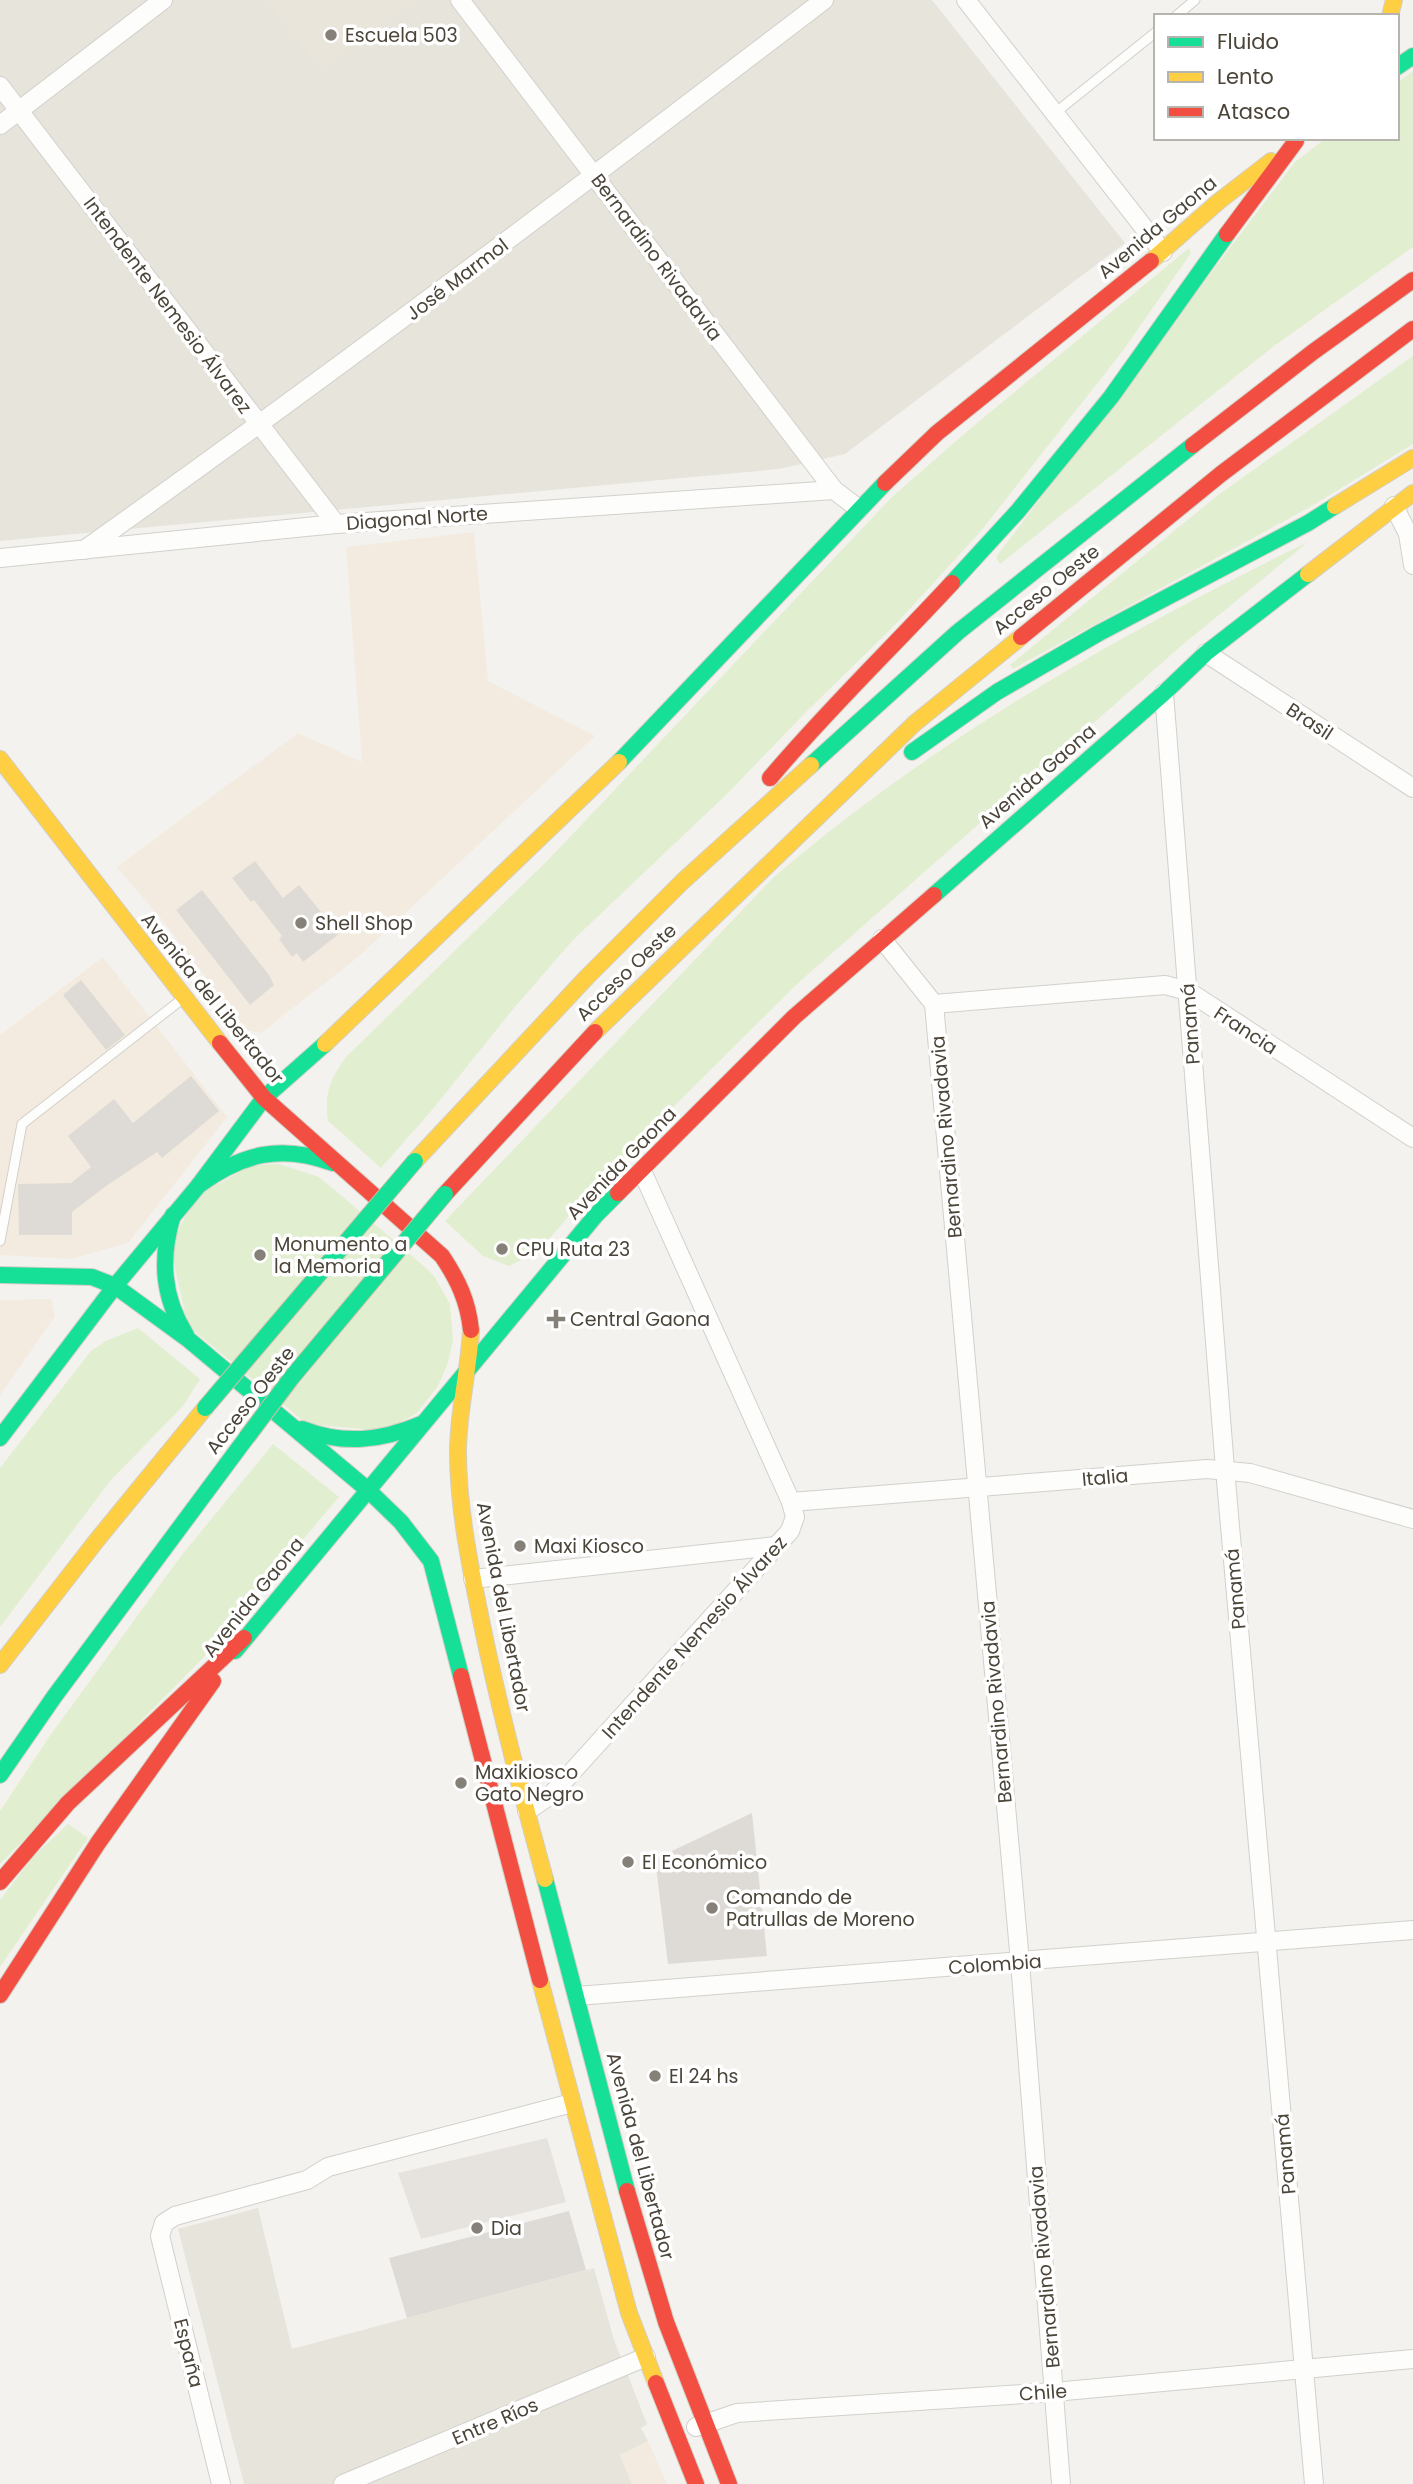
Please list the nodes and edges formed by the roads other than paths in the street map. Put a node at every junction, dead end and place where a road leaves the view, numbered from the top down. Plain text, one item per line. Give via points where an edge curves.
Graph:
1 (163, 0) edge
2 (460, 0) edge
3 (824, 0) edge
4 (967, 0) edge
5 (1195, 0) edge
6 (1178, 14) edge
7 (1154, 34) edge
8 (0, 86) edge
9 (19, 111) junction
10 (1055, 113) junction
11 (0, 125) edge
12 (1298, 140) edge
13 (595, 176) junction
14 (1163, 252) junction
15 (1413, 280) edge
16 (1413, 328) edge
17 (260, 425) junction
18 (1413, 458) edge
19 (834, 490) junction
20 (1413, 493) edge
21 (1394, 506) junction
22 (859, 509) junction
23 (336, 524) junction
24 (84, 550) junction
25 (0, 558) edge
26 (1413, 565) edge
27 (1206, 653) junction
28 (1164, 693) junction
29 (0, 759) edge
30 (1413, 788) edge
31 (776, 855) junction
32 (682, 882) junction
33 (882, 939) junction
34 (1188, 991) junction
35 (184, 998) junction
36 (934, 1004) junction
37 (264, 1098) junction
38 (1413, 1138) edge
39 (342, 1167) junction
40 (642, 1171) junction
41 (199, 1185) junction
42 (173, 1215) junction
43 (0, 1241) edge
44 (0, 1275) edge
45 (115, 1286) junction
46 (190, 1340) junction
47 (465, 1371) junction
48 (290, 1424) junction
49 (421, 1424) junction
50 (0, 1438) edge
51 (1225, 1469) junction
52 (977, 1487) junction
53 (368, 1490) junction
54 (791, 1502) junction
55 (1413, 1518) edge
56 (776, 1546) junction
57 (473, 1579) junction
58 (244, 1638) junction
59 (0, 1665) edge
60 (0, 1775) edge
61 (527, 1811) junction
62 (0, 1882) edge
63 (1413, 1930) edge
64 (1266, 1942) junction
65 (1020, 1962) junction
66 (0, 1995) edge
67 (577, 1996) junction
68 (572, 2103) junction
69 (646, 2357) junction
70 (1413, 2359) edge
71 (1305, 2369) junction
72 (1054, 2392) junction
73 (706, 2424) junction
74 (676, 2435) junction
75 (220, 2484) edge
76 (343, 2484) edge
77 (696, 2484) edge
78 (729, 2484) edge
79 (1061, 2484) edge
80 (1314, 2484) edge

1 - 9 street
2 - 13 street, Bernardino Rivadavia
3 - 13 street, José Marmol
4 - 10 street
5 - 6 lane
7 - 10 lane
8 - 9 street, Intendente Nemesio Álvarez
9 - 11 street
9 - 17 street, Intendente Nemesio Álvarez
10 - 14 street
12 - 14 main road, Avenida Gaona
12 - 32 main road via 1186,287 1111,397 1018,511 802,740
13 - 17 street, José Marmol
13 - 19 street, Bernardino Rivadavia
14 - 22 main road, Avenida Gaona via 937,433
15 - 32 main road, Acceso Oeste via 1312,352 958,632
16 - 31 main road, Acceso Oeste via 1221,474 915,723
17 - 23 street, Intendente Nemesio Álvarez
17 - 24 street, José Marmol
18 - 31 main road via 1308,523 1099,632 997,692
19 - 22 street, Bernardino Rivadavia
19 - 23 street, Diagonal Norte
20 - 21 main road, Avenida Gaona
21 - 26 street via 1408,534
21 - 27 main road, Avenida Gaona
22 - 37 main road, Avenida Gaona via 619,762
23 - 24 street, Diagonal Norte
24 - 25 street, Diagonal Norte
27 - 28 main road, Avenida Gaona
27 - 30 street, Brasil
28 - 33 main road, Avenida Gaona
28 - 34 street, Panamá
29 - 35 main road, Avenida del Libertador
31 - 60 main road, Acceso Oeste, bridge via 575,1051 445,1194 292,1377
32 - 59 main road, Acceso Oeste, bridge via 415,1161 205,1408
33 - 36 street
33 - 40 main road, Avenida Gaona via 794,1017
34 - 36 street, Francia via 1165,985
34 - 38 street, Francia
34 - 51 street, Panamá
35 - 37 main road, Avenida del Libertador
35 - 43 lane via 22,1124
36 - 52 street, Bernardino Rivadavia
37 - 39 main road, Avenida del Libertador
37 - 41 main road, Avenida Gaona
39 - 41 main road via 293,1152 259,1154 227,1165
39 - 47 main road, Avenida del Libertador via 442,1256 457,1275 466,1295 473,1341
40 - 47 main road, Avenida Gaona via 596,1215
40 - 54 street
41 - 42 main road, Avenida Gaona
42 - 45 main road, Avenida Gaona
42 - 46 main road via 164,1247 164,1280 172,1312
44 - 45 main road via 92,1277
45 - 46 main road
45 - 50 main road, Avenida Gaona
46 - 48 main road
47 - 49 main road, Avenida Gaona
47 - 57 main road, Avenida del Libertador via 458,1450
48 - 49 main road via 333,1439 356,1441 378,1440
48 - 53 main road
49 - 53 main road, Avenida Gaona
51 - 52 street, Italia
51 - 55 street, Italia
51 - 64 street, Panamá
52 - 54 street, Italia
52 - 65 street, Bernardino Rivadavia
53 - 58 main road, Avenida Gaona
53 - 68 main road via 401,1522 431,1562
54 - 56 street, Intendente Nemesio Álvarez via 794,1517 790,1531
56 - 57 street
56 - 61 street, Intendente Nemesio Álvarez via 552,1794
57 - 61 main road, Avenida del Libertador via 496,1694
58 - 62 main road via 68,1803
58 - 66 main road, Avenida Gaona via 98,1843
61 - 67 main road, Avenida del Libertador
63 - 64 street, Colombia
64 - 65 street, Colombia
64 - 71 street, Panamá
65 - 67 street, Colombia
65 - 72 street, Bernardino Rivadavia
67 - 73 main road, Avenida del Libertador via 638,2234 680,2362
68 - 69 main road via 629,2314
68 - 75 street, España via 328,2168 307,2180 175,2216 164,2223 160,2236
69 - 74 main road
69 - 76 street, Entre Ríos
70 - 71 street, Chile
71 - 72 street, Chile
71 - 80 street, Panamá
72 - 73 street, Chile via 737,2413
72 - 79 street, Bernardino Rivadavia
73 - 74 street, Chile
73 - 78 main road, Avenida del Libertador
74 - 77 main road

